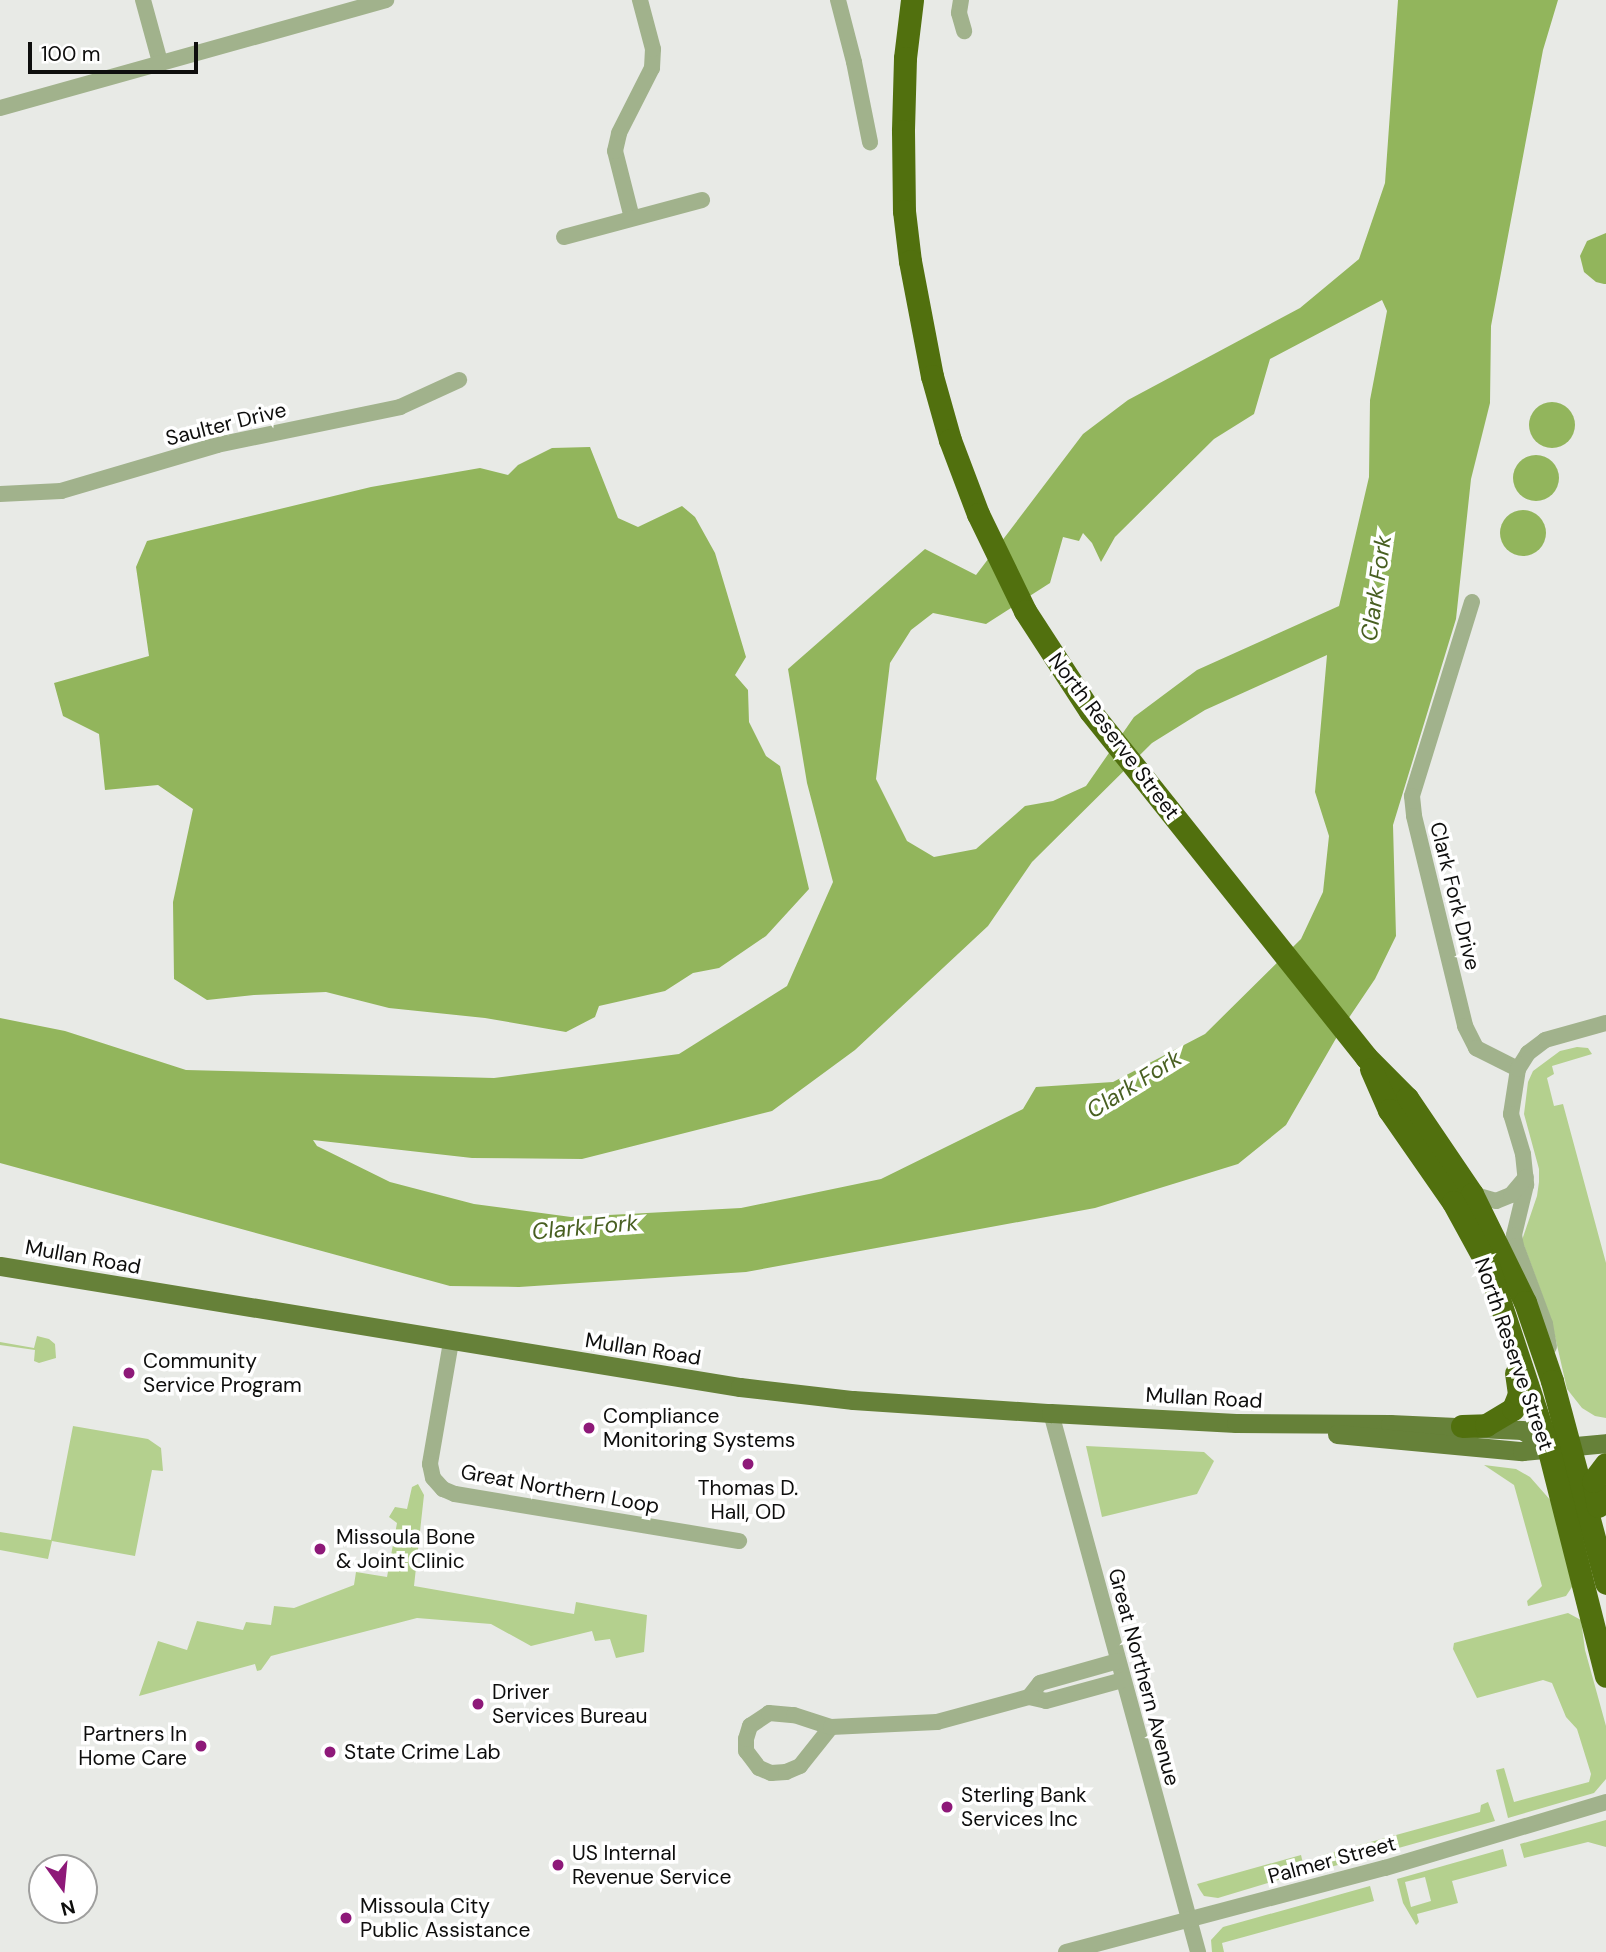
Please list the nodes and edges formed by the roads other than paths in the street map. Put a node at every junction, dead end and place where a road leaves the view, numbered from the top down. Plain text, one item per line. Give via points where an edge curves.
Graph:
1 (144, 0) edge
2 (386, 0) edge
3 (640, 0) edge
4 (838, 0) edge
5 (912, 0) edge
6 (961, 0) edge
7 (964, 31) dead end
8 (160, 62) junction
9 (0, 108) edge
10 (870, 142) dead end
11 (702, 200) dead end
12 (632, 218) junction
13 (564, 237) dead end
14 (459, 380) dead end
15 (0, 494) edge
16 (1472, 602) dead end
17 (1606, 1023) edge
18 (1366, 1057) junction
19 (1518, 1069) junction
20 (1526, 1177) junction
21 (1472, 1194) junction
22 (1488, 1265) junction
23 (0, 1266) edge
24 (451, 1342) junction
25 (1546, 1364) junction
26 (1051, 1413) junction
27 (1284, 1424) junction
28 (1462, 1426) junction
29 (1606, 1443) edge
30 (1559, 1446) junction
31 (1606, 1464) edge
32 (1606, 1539) edge
33 (739, 1541) dead end
34 (1606, 1583) edge
35 (1118, 1661) junction
36 (1606, 1676) edge
37 (1123, 1680) junction
38 (1029, 1697) junction
39 (831, 1727) junction
40 (1606, 1802) edge
41 (1190, 1919) junction
42 (1066, 1952) edge
43 (1198, 1952) edge

1 - 8 street
2 - 8 street
3 - 12 street via 653,49 652,68 615,151
4 - 10 street
5 - 18 highway, North Reserve Street via 903,131 910,261 932,376 978,514 1057,665
6 - 7 street
8 - 9 street
11 - 12 street
12 - 13 street
14 - 15 street, Saulter Drive via 400,407 218,445 61,491
16 - 19 street, Clark Fork Drive via 1412,796 1414,817 1465,1026 1476,1048
17 - 19 street via 1545,1040 1528,1053
18 - 21 highway, North Reserve Street via 1407,1098
18 - 22 highway, North Reserve Street via 1389,1110 1453,1202
19 - 20 street via 1511,1114
20 - 21 street via 1511,1195 1496,1201
20 - 25 street via 1514,1235 1545,1324
21 - 25 highway, North Reserve Street via 1509,1265
22 - 28 highway via 1490,1293 1519,1394 1504,1416 1486,1425
22 - 30 highway, North Reserve Street
23 - 24 main road, Mullan Road
24 - 26 main road, Mullan Road via 740,1387 853,1400
24 - 33 street, Great Northern Loop via 430,1464 433,1478 443,1489
25 - 30 highway, North Reserve Street
26 - 27 main road, Mullan Road
26 - 35 street, Great Northern Avenue
27 - 28 main road, Mullan Road
27 - 30 main road, Mullan Road via 1318,1432 1522,1451
28 - 30 main road, Mullan Road via 1522,1430
29 - 30 main road, Mullan Road
30 - 34 highway, North Reserve Street
30 - 36 highway, North Reserve Street
31 - 32 highway via 1593,1481
35 - 37 street, Great Northern Avenue
35 - 38 street via 1040,1683
37 - 38 street via 1046,1701
37 - 41 street, Great Northern Avenue
38 - 39 street via 937,1722
39 - 39 street via 794,1715 769,1713 750,1726 746,1751 759,1768 786,1772 800,1766
40 - 41 street, Palmer Street via 1385,1868
41 - 42 street, Palmer Street
41 - 43 street, Great Northern Avenue

